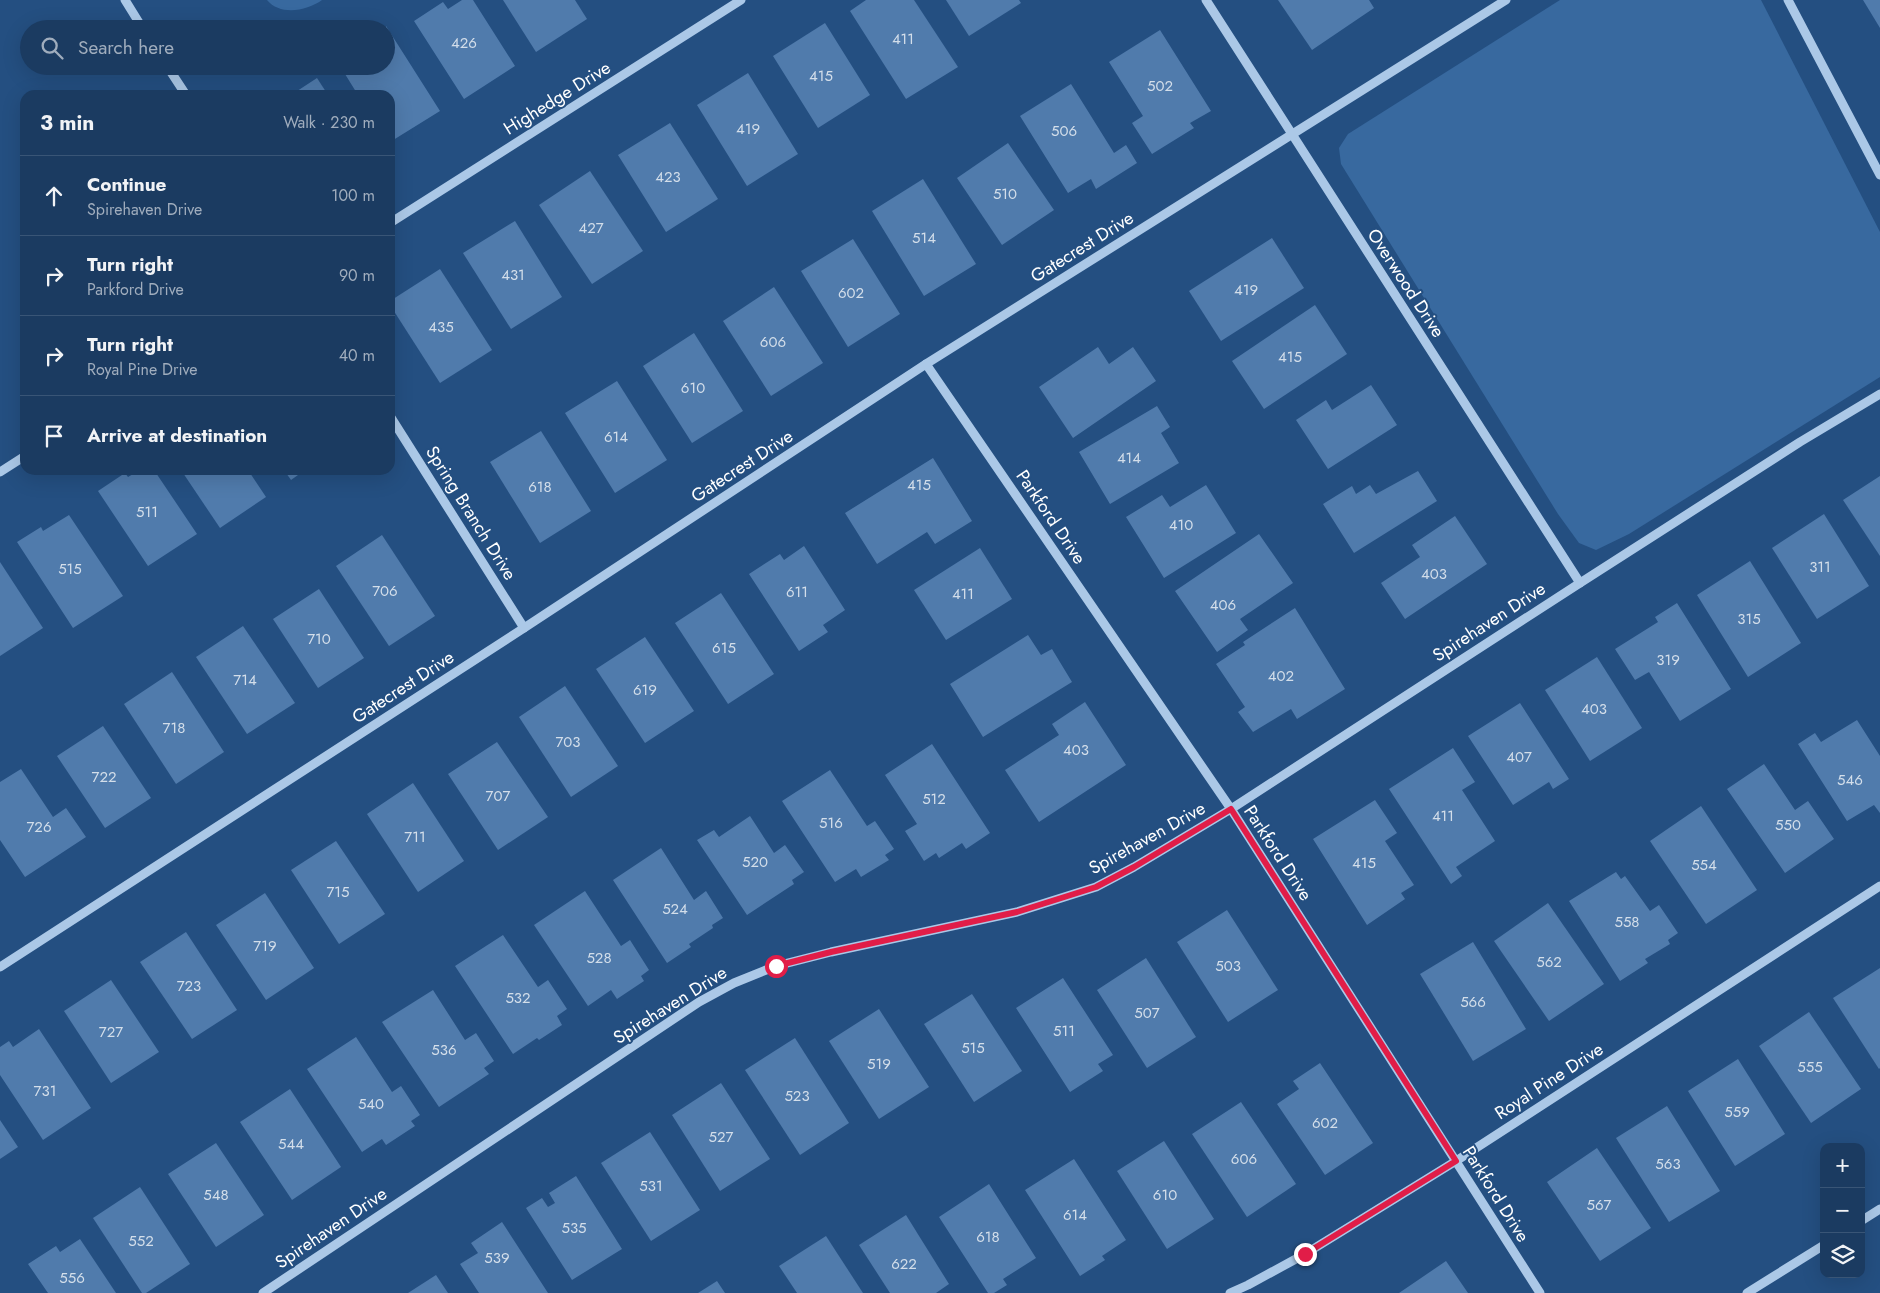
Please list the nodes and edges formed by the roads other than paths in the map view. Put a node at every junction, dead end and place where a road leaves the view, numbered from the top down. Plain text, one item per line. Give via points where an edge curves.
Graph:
1 (125, 0) edge
2 (741, 0) edge
3 (1206, 0) edge
4 (1506, 0) edge
5 (1788, 0) edge
6 (138, 20) edge
7 (173, 75) edge
8 (183, 90) edge
9 (1292, 134) junction
10 (1880, 175) edge
11 (395, 220) edge
12 (926, 364) junction
13 (1880, 394) edge
14 (395, 424) edge
15 (20, 459) edge
16 (0, 472) edge
17 (1580, 583) junction
18 (524, 628) junction
19 (1231, 809) junction
20 (1880, 886) edge
21 (0, 967) edge
22 (1456, 1161) junction
23 (1880, 1209) edge
24 (1865, 1218) edge
25 (1820, 1247) edge
26 (263, 1293) edge
27 (1230, 1293) edge
28 (1540, 1293) edge
29 (1747, 1293) edge

1 - 6 street
2 - 11 street, Highedge Drive
3 - 9 street, Overwood Drive
4 - 9 street, Gatecrest Drive
5 - 10 street
7 - 8 street
9 - 12 street, Gatecrest Drive
9 - 17 street, Overwood Drive
12 - 18 street, Gatecrest Drive
12 - 19 street, Parkford Drive
13 - 17 street, Spirehaven Drive
14 - 18 street, Spring Branch Drive
15 - 16 street
17 - 19 street, Spirehaven Drive
18 - 21 street, Gatecrest Drive
19 - 22 street, Parkford Drive
19 - 26 street, Spirehaven Drive via 1096,887 1017,912 785,964 734,983 699,1002
20 - 22 street, Royal Pine Drive
22 - 27 street, Royal Pine Drive via 1305,1254
22 - 28 street, Parkford Drive
23 - 24 street
25 - 29 street

